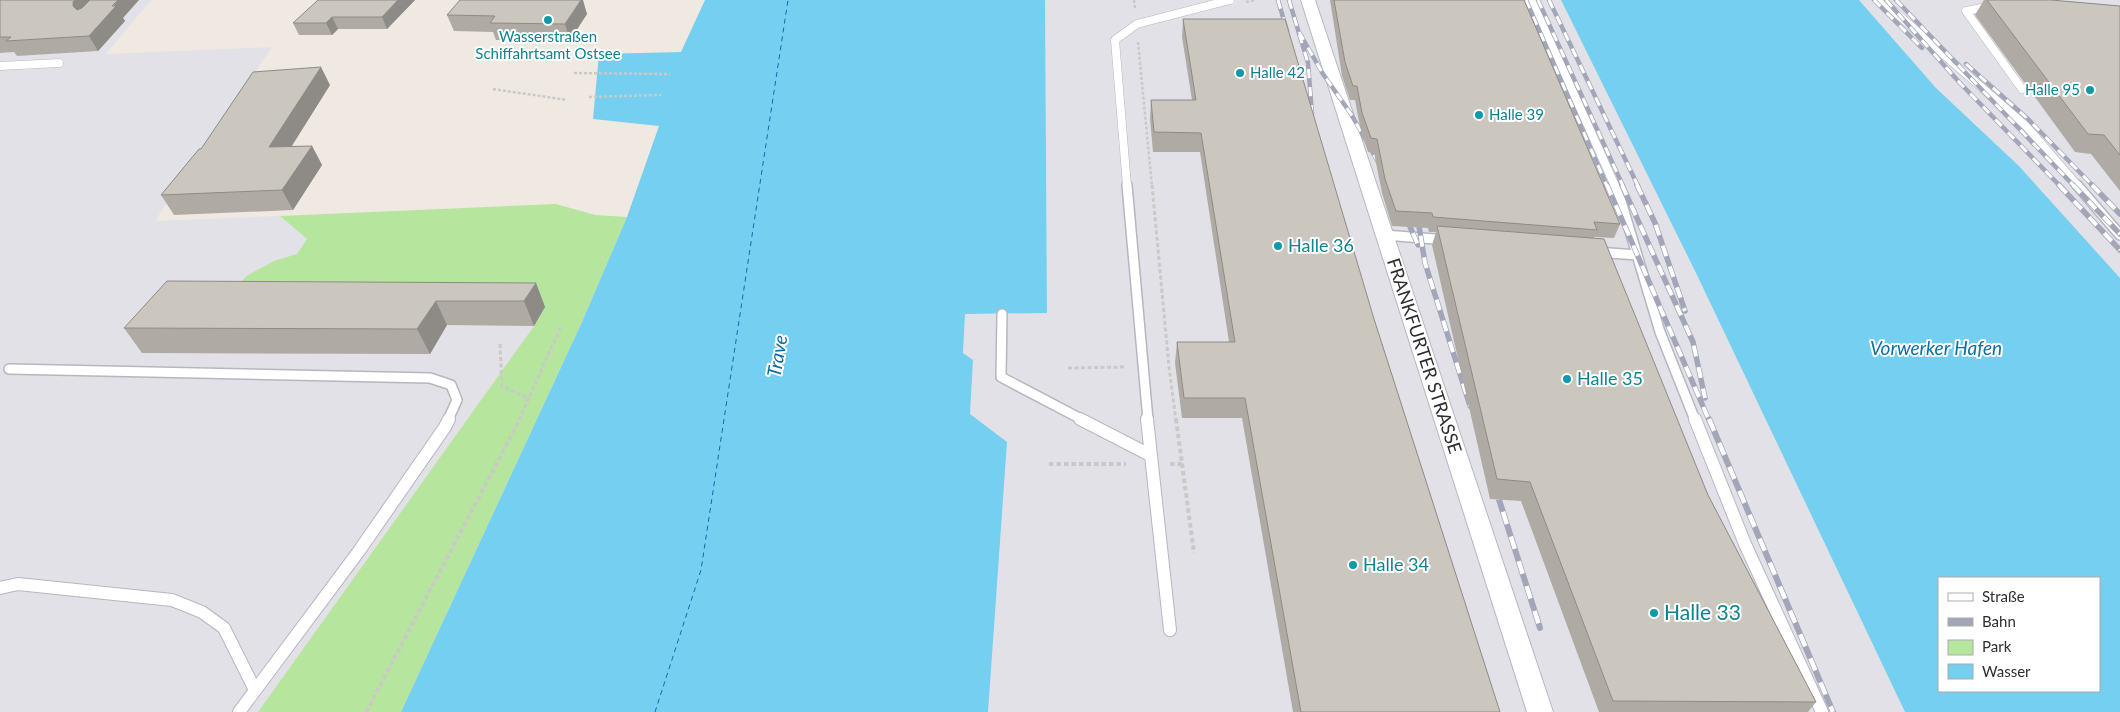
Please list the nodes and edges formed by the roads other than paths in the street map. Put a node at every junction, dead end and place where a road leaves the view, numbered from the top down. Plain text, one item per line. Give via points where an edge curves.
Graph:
1 (1230, 0) edge
2 (1308, 0) edge
3 (1532, 0) edge
4 (1881, 0) edge
5 (1996, 7) edge
6 (59, 63) dead end
7 (0, 66) edge
8 (2022, 89) dead end
9 (1385, 235) junction
10 (2120, 235) edge
11 (1453, 240) edge
12 (1589, 251) edge
13 (1637, 255) junction
14 (1002, 314) dead end
15 (9, 370) dead end
16 (1151, 460) junction
17 (0, 588) edge
18 (1170, 630) dead end
19 (255, 690) junction
20 (239, 712) edge
21 (1540, 712) edge
22 (1822, 712) edge

1 - 16 lane via 1137,24 1115,40
2 - 9 street, FRANKFURTER STRASSE
3 - 13 lane via 1621,201
4 - 10 lane via 2026,126
5 - 8 lane via 1986,6 1966,12
6 - 7 lane
9 - 11 lane
9 - 21 street, FRANKFURTER STRASSE
12 - 13 lane
13 - 22 lane via 1660,332 1742,535
14 - 16 lane via 1001,377
15 - 19 lane via 409,377 430,378 451,385 457,400 445,427 359,551
16 - 18 lane
17 - 19 lane via 18,584 172,600 202,612 224,628
19 - 20 lane

